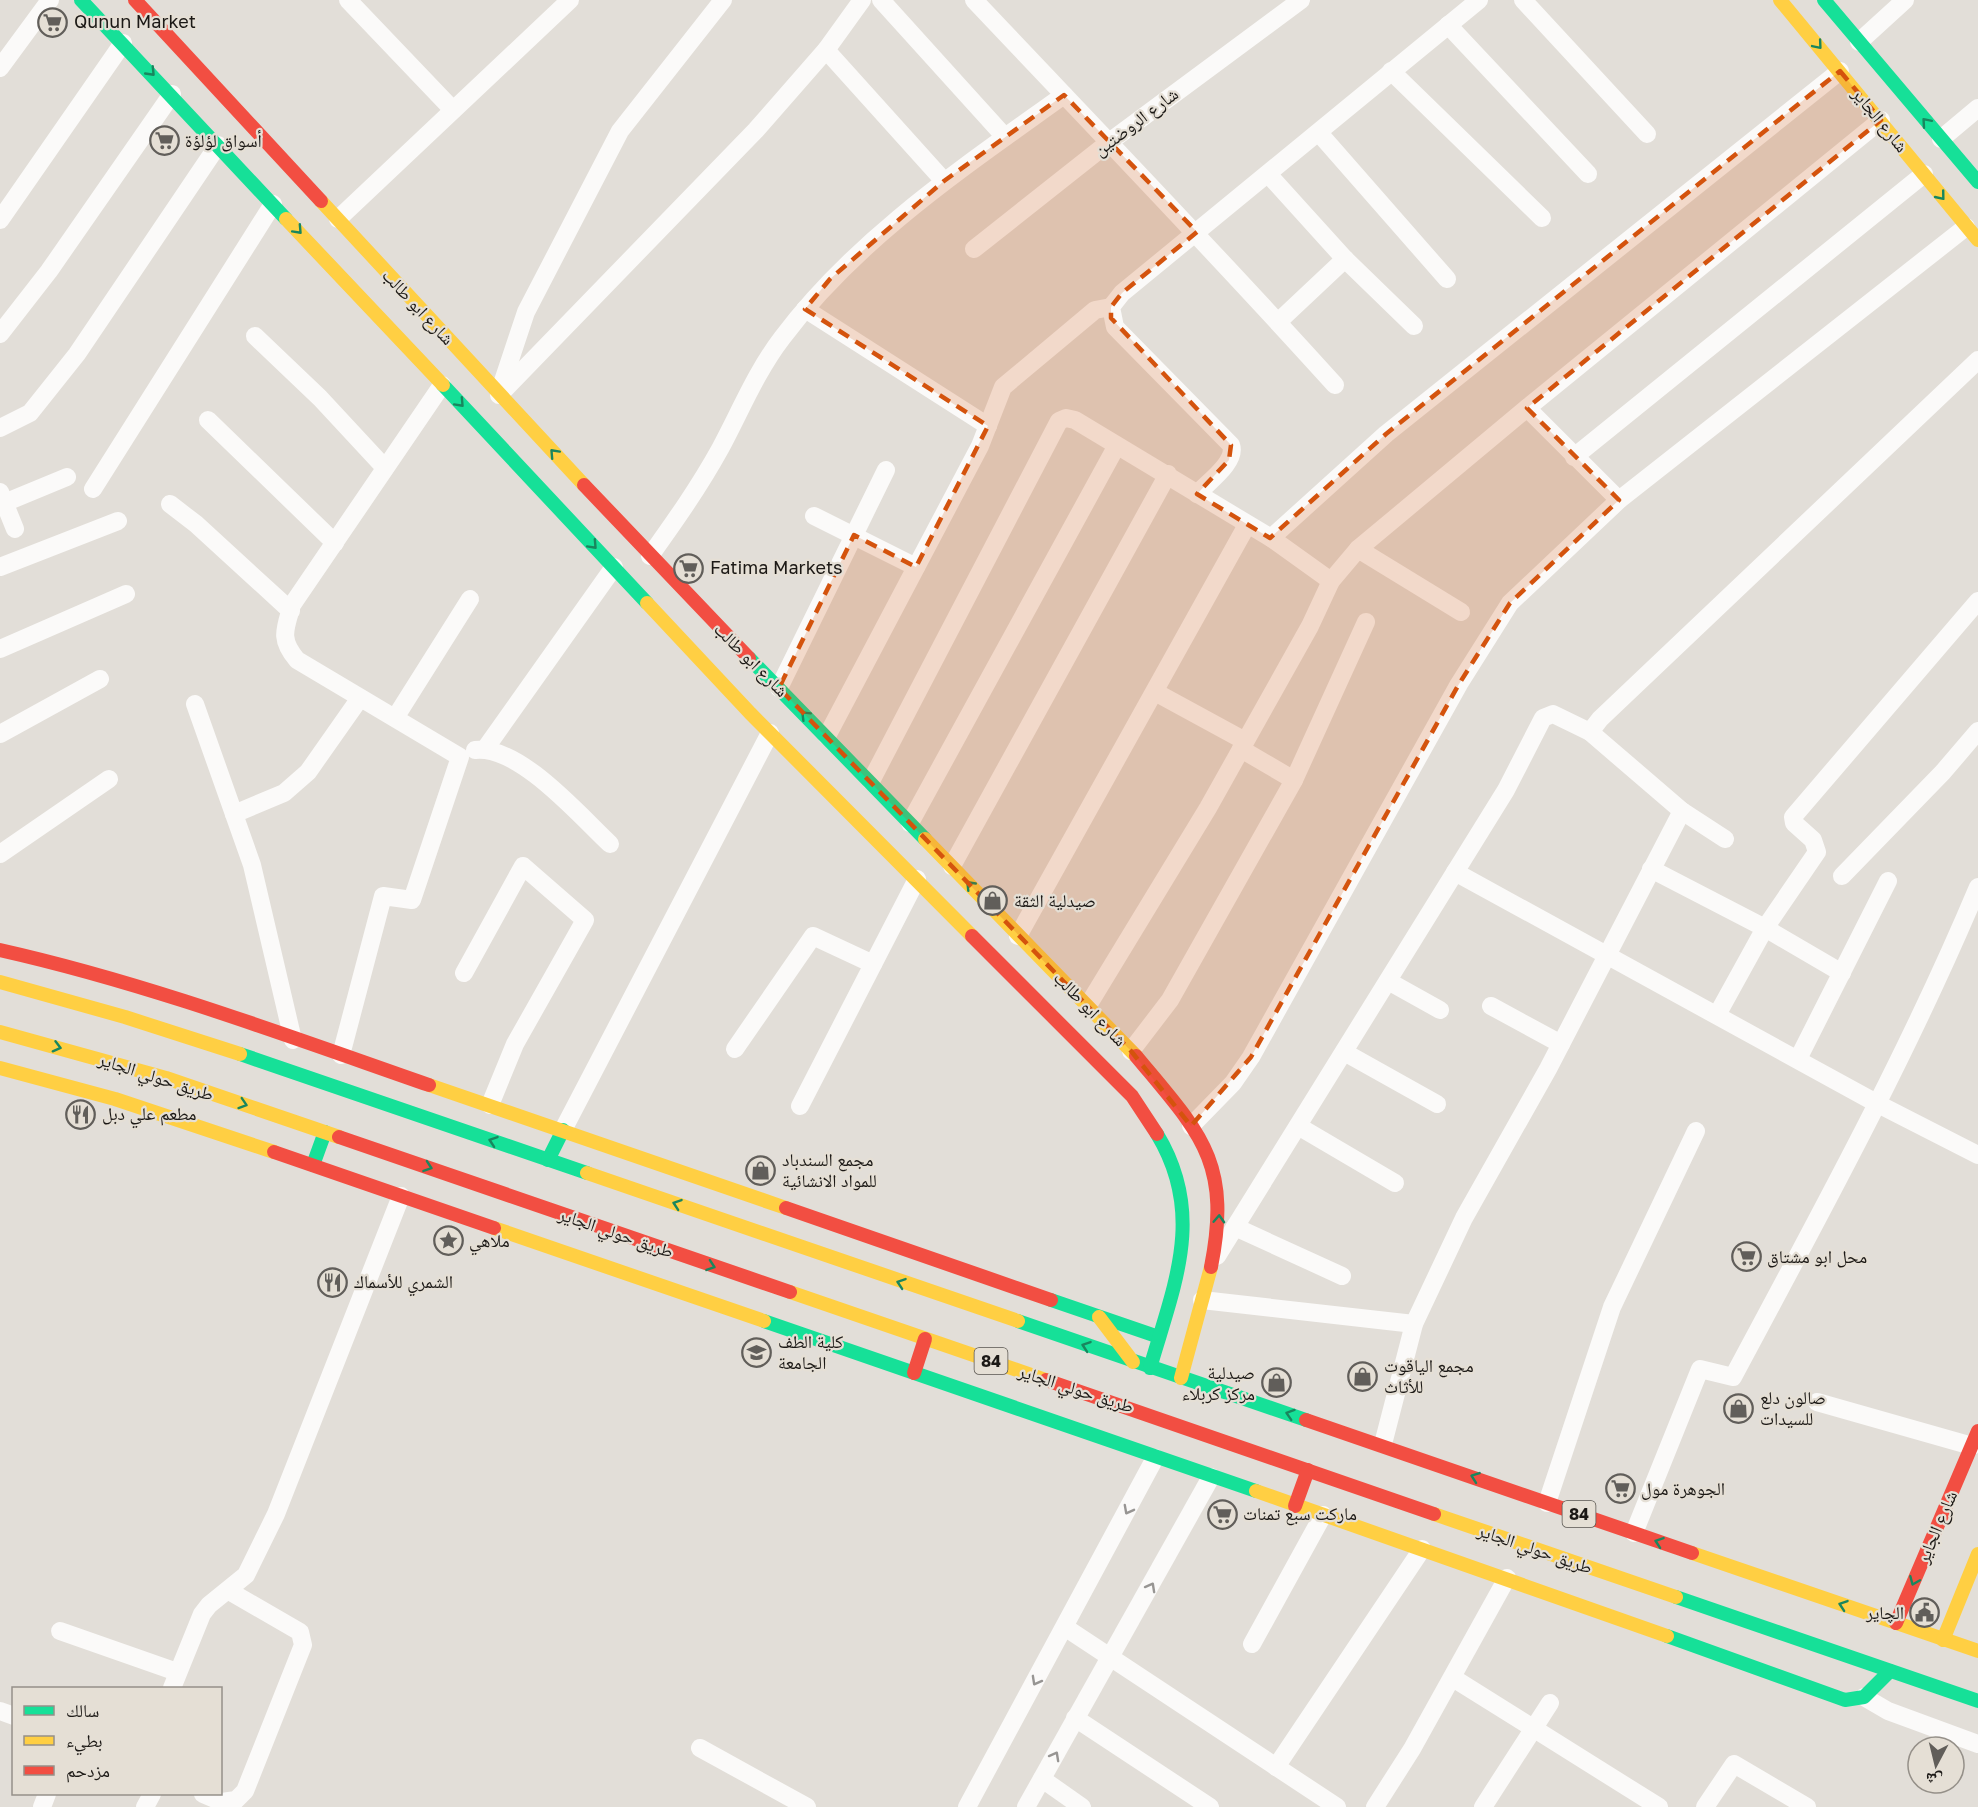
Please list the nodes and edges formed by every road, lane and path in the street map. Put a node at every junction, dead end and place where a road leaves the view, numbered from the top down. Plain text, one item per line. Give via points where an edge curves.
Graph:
1 (50, 0) edge
2 (81, 0) edge
3 (135, 0) edge
4 (348, 0) edge
5 (723, 0) edge
6 (862, 0) edge
7 (881, 0) edge
8 (974, 0) edge
9 (1300, 0) edge
10 (1479, 0) edge
11 (1523, 0) edge
12 (1780, 0) edge
13 (1824, 0) edge
14 (1905, 0) edge
15 (559, 4) edge
16 (1448, 25) junction
17 (1859, 42) junction
18 (123, 44) junction
19 (826, 50) junction
20 (0, 68) edge
21 (1391, 71) junction
22 (1840, 71) junction
23 (172, 94) junction
24 (1064, 95) junction
25 (1978, 108) edge
26 (453, 110) junction
27 (1881, 120) junction
28 (1319, 133) junction
29 (1647, 134) dead end
30 (1005, 137) junction
31 (1941, 139) junction
32 (1108, 143) junction
33 (218, 145) junction
34 (1268, 174) junction
35 (1588, 174) dead end
36 (1924, 174) junction
37 (1975, 174) edge
38 (944, 181) junction
39 (273, 204) junction
40 (1542, 218) dead end
41 (338, 219) junction
42 (0, 220) edge
43 (1197, 232) junction
44 (1972, 234) edge
45 (974, 249) dead end
46 (1345, 259) junction
47 (1447, 279) dead end
48 (1111, 307) junction
49 (805, 309) junction
50 (1278, 322) junction
51 (1414, 326) dead end
52 (0, 334) edge
53 (255, 336) dead end
54 (1978, 360) edge
55 (442, 385) junction
56 (1335, 385) dead end
57 (499, 394) junction
58 (1527, 408) junction
59 (208, 420) dead end
60 (988, 426) junction
61 (0, 428) edge
62 (1116, 447) junction
63 (1574, 457) junction
64 (385, 468) junction
65 (886, 470) dead end
66 (1168, 474) junction
67 (67, 477) dead end
68 (560, 485) junction
69 (93, 489) dead end
70 (1197, 494) junction
71 (2, 497) edge
72 (1618, 500) junction
73 (170, 504) dead end
74 (814, 516) dead end
75 (118, 521) dead end
76 (1247, 525) junction
77 (15, 529) dead end
78 (854, 535) junction
79 (1271, 538) junction
80 (334, 543) junction
81 (1358, 549) junction
82 (650, 556) junction
83 (0, 567) edge
84 (614, 567) junction
85 (916, 567) junction
86 (1331, 581) junction
87 (126, 594) dead end
88 (471, 599) dead end
89 (1978, 601) edge
90 (291, 611) junction
91 (1461, 612) dead end
92 (1366, 622) dead end
93 (0, 649) edge
94 (100, 679) dead end
95 (779, 688) junction
96 (1155, 692) junction
97 (360, 698) junction
98 (195, 704) dead end
99 (395, 718) junction
100 (1590, 732) junction
101 (770, 733) junction
102 (0, 734) edge
103 (827, 736) junction
104 (1976, 737) edge
105 (1243, 745) junction
106 (485, 749) junction
107 (460, 757) junction
108 (109, 779) dead end
109 (1294, 780) junction
110 (872, 781) junction
111 (1682, 811) junction
112 (234, 814) junction
113 (910, 823) junction
114 (1725, 839) dead end
115 (610, 844) dead end
116 (0, 854) edge
117 (952, 866) junction
118 (1651, 869) junction
119 (1455, 872) junction
120 (1842, 876) dead end
121 (917, 879) junction
122 (1888, 881) dead end
123 (1978, 887) edge
124 (1765, 928) junction
125 (1018, 936) junction
126 (0, 950) edge
127 (1606, 955) junction
128 (873, 964) junction
129 (464, 973) dead end
130 (1842, 973) junction
131 (1388, 981) junction
132 (0, 982) edge
133 (1491, 1006) dead end
134 (1086, 1007) junction
135 (1440, 1010) dead end
136 (1717, 1015) junction
137 (0, 1032) edge
138 (293, 1040) junction
139 (1561, 1044) junction
140 (735, 1049) dead end
141 (1131, 1051) junction
142 (1344, 1052) junction
143 (341, 1054) junction
144 (1798, 1059) junction
145 (0, 1068) edge
146 (1437, 1104) dead end
147 (1878, 1104) junction
148 (490, 1105) junction
149 (800, 1106) dead end
150 (1191, 1126) junction
151 (1298, 1126) junction
152 (563, 1130) junction
153 (1696, 1131) dead end
154 (325, 1132) junction
155 (1978, 1155) edge
156 (548, 1160) junction
157 (313, 1165) junction
158 (1395, 1183) dead end
159 (401, 1196) junction
160 (1235, 1227) junction
161 (1210, 1268) junction
162 (1342, 1276) dead end
163 (1167, 1305) junction
164 (1200, 1307) junction
165 (1099, 1317) junction
166 (1414, 1324) junction
167 (1159, 1337) junction
168 (926, 1339) junction
169 (1133, 1362) junction
170 (1150, 1368) junction
171 (914, 1373) junction
172 (1181, 1378) junction
173 (1817, 1402) dead end
174 (1975, 1438) edge
175 (1383, 1444) junction
176 (1155, 1458) junction
177 (1308, 1470) junction
178 (1211, 1477) junction
179 (1546, 1503) junction
180 (1295, 1506) junction
181 (1323, 1515) junction
182 (1634, 1533) junction
183 (1422, 1550) junction
184 (1978, 1554) edge
185 (1507, 1578) junction
186 (229, 1591) junction
187 (1896, 1623) junction
188 (1066, 1628) junction
189 (60, 1631) dead end
190 (1943, 1640) junction
191 (1252, 1644) dead end
192 (1978, 1651) edge
193 (1112, 1658) junction
194 (1890, 1671) junction
195 (1453, 1678) junction
196 (174, 1680) edge
197 (1864, 1697) junction
198 (1978, 1701) edge
199 (1550, 1703) dead end
200 (1075, 1718) junction
201 (1533, 1729) junction
202 (1978, 1744) edge
203 (700, 1748) dead end
204 (1276, 1767) junction
205 (1042, 1779) junction
206 (205, 1795) edge
207 (1489, 1805) edge
208 (807, 1807) edge
209 (967, 1807) edge
210 (1026, 1807) edge
211 (1082, 1807) edge
212 (1209, 1807) edge
213 (1337, 1807) edge
214 (1375, 1807) edge
215 (1659, 1807) edge
216 (1706, 1807) edge
217 (1807, 1807) edge

1 - 20 street
2 - 18 main road, شارع ابو طالب
3 - 41 main road, شارع ابو طالب
4 - 26 street
5 - 57 street via 620,131 526,312
6 - 19 street
7 - 30 street
8 - 24 street
9 - 32 street, شارع الروضتين
10 - 16 street
11 - 29 street
12 -> 22 main road, شارع الجاير
13 - 17 main road, شارع الجاير
14 - 17 street
15 - 26 street
16 - 21 street
16 - 35 street
31 -> 17 main road, شارع الجاير
18 -> 23 main road, شارع ابو طالب
18 - 42 street
19 - 38 street
19 - 57 street via 756,130
21 - 28 street
21 - 40 street
22 - 27 main road, شارع الجاير
22 - 79 street via 1386,434
23 - 33 main road, شارع ابو طالب
23 - 52 street via 49,271
24 - 30 street
24 - 32 street
25 - 31 street
26 - 41 street
27 - 36 main road, شارع الجاير
27 - 58 street
28 - 34 street
28 - 47 street
30 - 38 street
31 - 37 main road, شارع الجاير
32 - 43 street
32 - 45 street, شارع الروضتين
33 - 39 main road, شارع ابو طالب
33 - 61 street via 77,354 30,413
34 - 43 street
34 - 46 street
36 -> 44 main road, شارع الجاير
36 - 63 street
38 - 49 street via 830,279
39 -> 55 main road, شارع ابو طالب
39 - 69 street
41 - 57 main road, شارع ابو طالب
43 - 48 street via 1122,293
43 - 50 street
44 - 72 street
46 - 50 street
46 - 51 street
48 - 60 street via 1095,310 1004,387
48 - 70 street via 1115,327 1231,445 1229,460
49 - 60 street
49 - 82 street via 780,340 691,499
50 - 56 street
53 - 64 street
54 - 100 street
55 - 64 street
55 -> 68 main road, شارع ابو طالب
68 -> 57 main road, شارع ابو طالب
58 - 63 street
58 - 81 street
59 - 80 street
60 - 85 street
62 - 66 street
62 - 110 street via 1076,420 1059,421
62 - 113 street
63 - 72 street
64 - 80 street
65 - 78 street
66 - 70 street
66 - 117 street
67 - 71 street
68 - 82 main road, شارع ابو طالب
68 -> 84 main road, شارع ابو طالب
70 - 76 street
71 - 77 street
72 - 150 street via 1510,603 1459,684 1251,1057 1233,1083
73 - 90 street
74 - 78 street
75 - 83 street
76 - 79 street
76 - 96 street
78 - 85 street
78 - 95 street
79 - 86 street
80 - 90 street
81 - 86 street
81 - 91 street
82 - 95 main road, شارع ابو طالب
84 - 101 main road, شارع ابو طالب
84 - 106 street
85 - 103 street
86 - 105 street
87 - 93 street
88 - 99 street
89 - 124 street via 1793,817 1794,823 1813,840 1817,852
90 - 97 street via 285,632 286,647 297,660
92 - 109 street
94 - 102 street
103 -> 95 main road, شارع ابو طالب
96 - 105 street
96 - 125 street
97 - 99 street
97 - 112 street via 308,772 284,793
98 - 112 street
99 - 107 street
100 - 111 street
100 - 119 street via 1553,714 1543,718 1506,790
101 - 121 main road, شارع ابو طالب
101 - 152 street
103 - 110 main road, شارع ابو طالب
104 - 120 street
105 - 109 street
105 - 134 street
106 - 107 street
106 - 115 street via 522,763
107 - 143 street via 412,900 383,896
108 - 116 street
109 - 141 street via 1170,1000
110 - 113 main road, شارع ابو طالب
111 - 114 street
111 - 118 street
112 - 138 street via 252,865
113 - 117 main road, شارع ابو طالب
125 -> 117 main road, شارع ابو طالب
118 - 124 street
118 - 127 street
119 - 127 street
119 - 131 street
121 - 128 street
121 - 163 main road, شارع ابو طالب via 1132,1096 1157,1131 1176,1172 1183,1203 1184,1223
122 - 130 street
123 - 147 street
124 - 130 street
124 - 136 street
125 - 134 main road, شارع ابو طالب
126 - 138 main road via 179,999
127 - 136 street
127 - 139 street
128 - 140 street via 813,936
128 - 149 street
129 - 148 street via 523,866 585,920 515,1044
130 - 144 street
131 - 135 street
131 - 142 street
156 -> 132 main road, 84 via 178,1032
133 - 139 street
134 - 141 main road, شارع ابو طالب
136 - 144 street
137 -> 154 main road, طريق حولي الجاير / 84 via 166,1078
138 - 143 main road
139 - 166 street via 1464,1218
141 - 150 main road, شارع ابو طالب
142 - 146 street
142 - 151 street
143 - 148 main road
144 - 147 street
145 - 157 main road via 115,1099
147 - 155 street
147 - 182 street via 1733,1377 1700,1369
148 - 152 main road
161 -> 150 main road, شارع ابو طالب via 1218,1229 1218,1189 1206,1152
151 - 158 street
151 - 160 street
152 - 156 main road
152 - 165 main road
153 - 179 street via 1612,1307
154 - 157 main road
154 -> 168 main road, طريق حولي الجاير / 84
169 -> 156 main road, 84
157 - 159 main road
159 - 171 main road
159 - 186 street via 276,1514 254,1563
160 - 161 street
160 - 162 street
161 - 164 main road, شارع ابو طالب
163 - 164 main road via 1182,1313
163 - 167 main road, شارع ابو طالب
164 - 166 street
164 - 172 main road, شارع ابو طالب
165 - 167 main road
165 - 169 main road
166 - 175 street
167 - 170 main road, شارع ابو طالب
168 - 171 main road
168 - 177 main road, طريق حولي الجاير / 84
169 - 170 main road, 84
170 - 172 main road, 84
171 - 176 main road
175 -> 172 main road, 84
173 - 174 street
174 -> 187 main road, شارع الجاير
179 -> 175 main road, 84
176 - 178 main road
176 -> 188 street
177 - 180 main road
177 - 194 main road, طريق حولي الجاير / 84
178 - 180 main road
193 -> 178 street
179 - 182 main road, 84
180 - 181 main road
181 - 183 main road
181 - 191 street
187 -> 182 main road, 84
183 - 185 main road
183 - 204 street
184 - 190 main road
185 - 195 street
185 - 197 main road via 1845,1700
186 - 196 street via 202,1614
186 - 206 street via 292,1626 304,1638 245,1791 236,1800 222,1802
187 - 190 main road, 84
188 - 193 street
188 -> 209 street
189 - 196 street
190 - 192 main road, 84
193 - 200 street
193 - 204 street
194 - 197 main road
194 - 198 main road, طريق حولي الجاير / 84
195 - 201 street
195 - 214 street
197 - 202 street via 1888,1711
199 - 201 street
205 -> 200 street
200 - 212 street
201 - 207 street
201 - 215 street
203 - 208 street
204 - 213 street
205 - 210 street
205 - 211 street
216 - 217 street via 1734,1764

